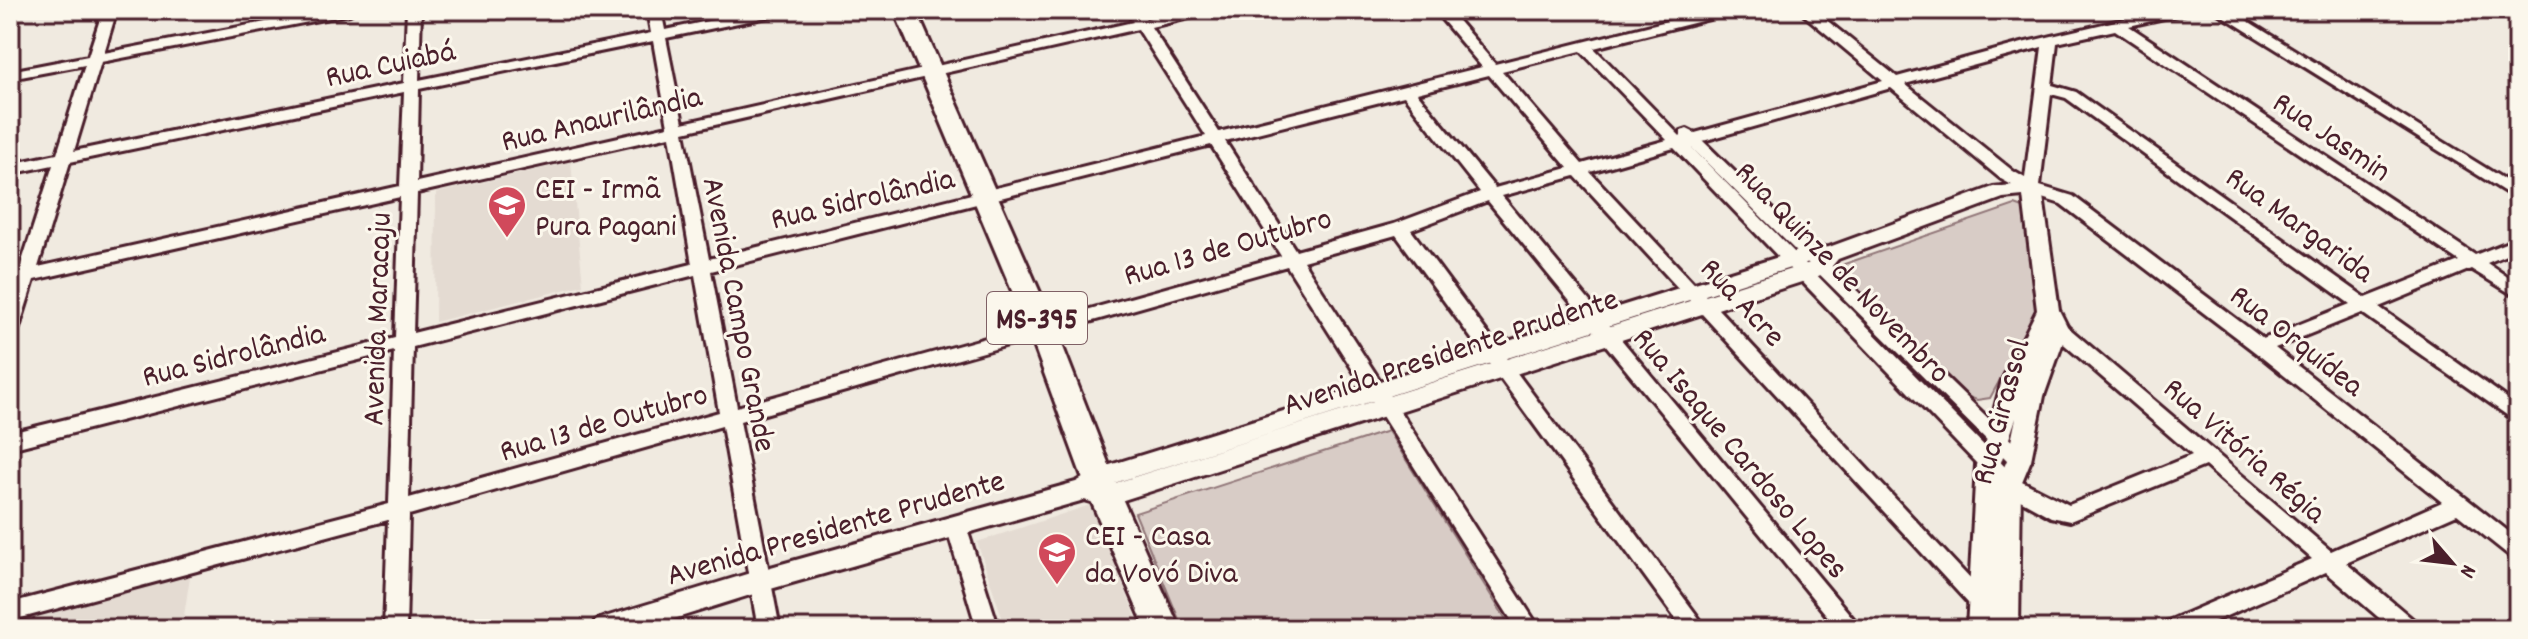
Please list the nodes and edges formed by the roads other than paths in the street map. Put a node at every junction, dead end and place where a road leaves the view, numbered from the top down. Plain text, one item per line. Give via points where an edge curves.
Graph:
1 (110, 10) edge
2 (350, 10) edge
3 (414, 10) edge
4 (654, 10) edge
5 (782, 10) edge
6 (905, 10) edge
7 (1205, 10) edge
8 (1441, 10) edge
9 (1728, 10) edge
10 (1805, 10) edge
11 (2181, 10) edge
12 (2220, 10) edge
13 (2236, 10) edge
14 (1138, 17) edge
15 (2117, 25) junction
16 (658, 35) junction
17 (2050, 41) junction
18 (1591, 45) junction
19 (95, 59) junction
20 (1493, 69) junction
21 (930, 72) junction
22 (10, 75) edge
23 (1894, 83) junction
24 (411, 87) junction
25 (2045, 88) junction
26 (1407, 90) junction
27 (676, 129) junction
28 (1215, 138) junction
29 (1685, 140) junction
30 (63, 158) junction
31 (10, 169) edge
32 (1579, 170) junction
33 (2518, 182) edge
34 (408, 189) junction
35 (2032, 189) junction
36 (1491, 194) junction
37 (2518, 195) edge
38 (986, 198) junction
39 (1400, 228) junction
40 (2518, 244) edge
41 (1291, 257) junction
42 (1812, 262) junction
43 (2473, 262) junction
44 (701, 266) junction
45 (18, 277) edge
46 (2518, 292) edge
47 (1700, 298) junction
48 (2364, 305) junction
49 (2049, 320) junction
50 (10, 328) edge
51 (1042, 329) junction
52 (1600, 329) junction
53 (404, 340) junction
54 (2261, 347) junction
55 (1498, 361) junction
56 (1381, 398) junction
57 (2518, 416) edge
58 (730, 417) junction
59 (1999, 439) junction
60 (10, 441) edge
61 (2209, 456) junction
62 (1988, 465) junction
63 (2014, 472) junction
64 (1096, 488) junction
65 (2459, 504) junction
66 (400, 509) junction
67 (956, 526) junction
68 (2518, 551) edge
69 (2329, 561) junction
70 (760, 581) junction
71 (1982, 602) junction
72 (10, 612) edge
73 (395, 629) edge
74 (605, 629) edge
75 (769, 629) edge
76 (988, 629) edge
77 (1163, 629) edge
78 (1529, 629) edge
79 (1696, 629) edge
80 (1851, 629) edge
81 (1980, 629) edge
82 (2006, 629) edge
83 (2174, 629) edge
84 (2408, 629) edge

1 - 19 street
2 - 19 street
3 - 24 street, Avenida Maracaju
4 - 16 street, Avenida Campo Grande
5 - 16 street, Rua Cuiabá
6 - 21 main road, MS-395
7 - 14 street, Rua Anaurilândia
8 - 20 street, Rua Acre
9 - 18 street, Rua Sidrolândia
10 - 23 street, Rua Orquídea
11 - 15 street, Rua 13 de Outubro
12 - 37 street
13 - 33 street
14 - 21 street, Rua Anaurilândia
14 - 28 street
15 - 17 street, Rua 13 de Outubro
15 - 43 street, Rua Jasmin
16 - 24 street, Rua Cuiabá
16 - 27 street, Avenida Campo Grande
17 - 23 street, Rua 13 de Outubro
17 - 25 street, Rua Girassol
18 - 20 street, Rua Sidrolândia
18 - 29 street, Rua Quinze de Novembro
19 - 22 street
19 - 30 street
20 - 26 street, Rua Sidrolândia
20 - 32 street, Rua Acre
21 - 27 street, Rua Anaurilândia
21 - 38 main road, MS-395
23 - 29 street, Rua 13 de Outubro
23 - 35 street, Rua Orquídea via 2007,175
24 - 30 street, Rua Cuiabá
24 - 34 street, Avenida Maracaju
25 - 35 street, Rua Girassol
25 - 48 street, Rua Margarida via 2071,95
26 - 28 street, Rua Sidrolândia
26 - 36 street, Rua Isaque Cardoso Lopes
27 - 34 street, Rua Anaurilândia
27 - 44 street, Avenida Campo Grande
28 - 38 street, Rua Sidrolândia
28 - 41 street
29 - 32 street, Rua 13 de Outubro
29 - 42 street, Rua Quinze de Novembro
30 - 31 street, Rua Cuiabá
30 - 45 street
32 - 36 street, Rua 13 de Outubro
32 - 47 street, Rua Acre
34 - 45 street, Rua Anaurilândia
34 - 53 street, Avenida Maracaju
35 - 42 street, Avenida Presidente Prudente via 2000,192
35 - 49 street, Rua Girassol
35 - 54 street, Rua Orquídea via 2067,200
36 - 39 street, Rua 13 de Outubro
36 - 52 street, Rua Isaque Cardoso Lopes
38 - 44 street, Rua Sidrolândia
38 - 51 main road, MS-395
39 - 41 street, Rua 13 de Outubro
39 - 55 street
40 - 43 street
41 - 51 street, Rua 13 de Outubro
41 - 56 street
42 - 47 street, Avenida Presidente Prudente
42 - 59 street, Rua Quinze de Novembro
42 - 62 street, Rua Quinze de Novembro
43 - 46 street, Rua Jasmin
43 - 48 street
44 - 53 street, Rua Sidrolândia
44 - 58 street, Avenida Campo Grande
45 - 50 street
47 - 52 street, Avenida Presidente Prudente
47 - 71 street, Rua Acre
48 - 54 street
48 - 57 street, Rua Margarida
49 - 59 street, Rua Girassol via 2013,380
49 - 61 street, Rua Vitória Régia
49 - 63 street, Rua Girassol
51 - 58 street, Rua 13 de Outubro
51 - 64 main road, MS-395
52 - 55 street, Avenida Presidente Prudente
52 - 80 street, Rua Isaque Cardoso Lopes
53 - 60 street, Rua Sidrolândia
53 - 66 street, Avenida Maracaju
54 - 65 street, Rua Orquídea
55 - 56 street, Avenida Presidente Prudente
55 - 79 street
56 - 64 street, Avenida Presidente Prudente
56 - 78 street
58 - 66 street, Rua 13 de Outubro
58 - 70 street, Avenida Campo Grande
59 - 62 street, Rua Girassol
59 - 63 street, Rua Quinze de Novembro
61 - 63 street, Rua Quinze de Novembro via 2070,513 2058,511
61 - 69 street, Rua Vitória Régia
62 - 63 street, Rua Quinze de Novembro
62 - 71 street, Rua Girassol
63 - 82 street, Rua Girassol
64 - 67 street, Avenida Presidente Prudente
64 - 77 main road, MS-395
65 - 68 street, Rua Orquídea
65 - 69 street
66 - 72 street, Rua 13 de Outubro
66 - 73 street, Avenida Maracaju
67 - 70 street, Avenida Presidente Prudente
67 - 76 street
69 - 83 street
69 - 84 street, Rua Vitória Régia
70 - 74 street, Avenida Presidente Prudente
70 - 75 street, Avenida Campo Grande
71 - 81 street, Rua Girassol
71 - 82 street, Rua Acre

